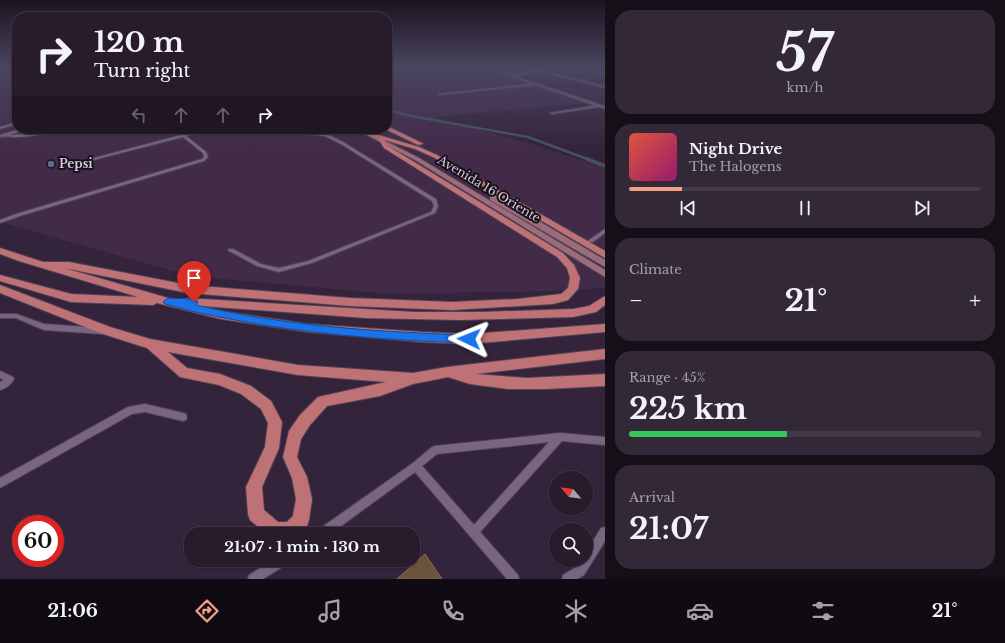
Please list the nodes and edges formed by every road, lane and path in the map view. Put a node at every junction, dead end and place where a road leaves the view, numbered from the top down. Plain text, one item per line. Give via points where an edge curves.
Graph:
1 (564, 94) edge
2 (605, 104) edge
3 (598, 106) junction
4 (605, 108) edge
5 (552, 113) dead end
6 (12, 124) edge
7 (0, 128) edge
8 (392, 130) edge
9 (12, 133) edge
10 (35, 134) edge
11 (191, 134) edge
12 (316, 134) edge
13 (375, 134) edge
14 (2, 136) edge
15 (184, 136) junction
16 (399, 144) junction
17 (66, 166) dead end
18 (0, 222) edge
19 (605, 231) edge
20 (591, 241) junction
21 (605, 248) edge
22 (231, 250) dead end
23 (0, 251) edge
24 (605, 255) edge
25 (605, 264) edge
26 (43, 265) junction
27 (605, 274) edge
28 (0, 278) edge
29 (0, 289) edge
30 (605, 300) edge
31 (168, 302) junction
32 (0, 316) edge
33 (605, 328) edge
34 (107, 332) junction
35 (150, 344) junction
36 (605, 354) edge
37 (447, 372) junction
38 (0, 374) edge
39 (413, 379) junction
40 (605, 380) edge
41 (0, 387) edge
42 (183, 417) dead end
43 (560, 437) junction
44 (605, 440) edge
45 (416, 466) junction
46 (0, 484) edge
47 (332, 527) edge
48 (474, 532) junction
49 (605, 532) edge
50 (272, 567) edge
51 (253, 579) edge
52 (514, 579) edge
53 (567, 579) edge

1 - 3 street
2 - 3 street
3 - 4 street
3 - 5 lane
6 - 7 lane
8 - 20 main road
9 - 14 lane
10 - 14 lane
11 - 15 lane
12 - 22 lane via 326,135 342,143 434,200 436,206 433,213 310,262 279,270 259,265
13 - 16 main road, Avenida 16 Oriente
13 - 26 main road via 390,149 560,255 574,273 573,289 569,294 559,299 517,303 452,306 382,304 188,288 144,282 70,265
13 - 27 main road, Avenida 16 Oriente
15 - 17 lane
15 - 18 lane via 205,153 204,160
16 - 24 main road via 435,156
16 - 25 main road, Avenida 16 Oriente
19 - 20 lane
20 - 21 main road
23 - 26 main road
26 - 31 main road
28 - 31 main road via 71,298
29 - 34 main road
30 - 31 main road via 592,309 573,313 425,316 245,304
31 - 33 main road via 221,315 308,328 422,338 469,339
32 - 34 lane via 16,316 44,327
34 - 35 main road
35 - 39 main road via 298,370
35 - 39 main road via 184,373 220,380 246,390 266,405 275,422 272,448 254,487 256,514 275,530 290,531 302,520 304,499 299,477 290,457 294,436 305,420 323,401 380,390
36 - 37 main road
37 - 39 main road
37 - 40 main road via 472,380 519,385
38 - 41 lane via 10,379
42 - 46 lane via 145,408 131,410
43 - 44 lane
43 - 45 lane via 435,450
43 - 48 lane
45 - 47 lane
45 - 48 lane
48 - 52 lane
49 - 53 lane via 580,571
50 - 51 lane

